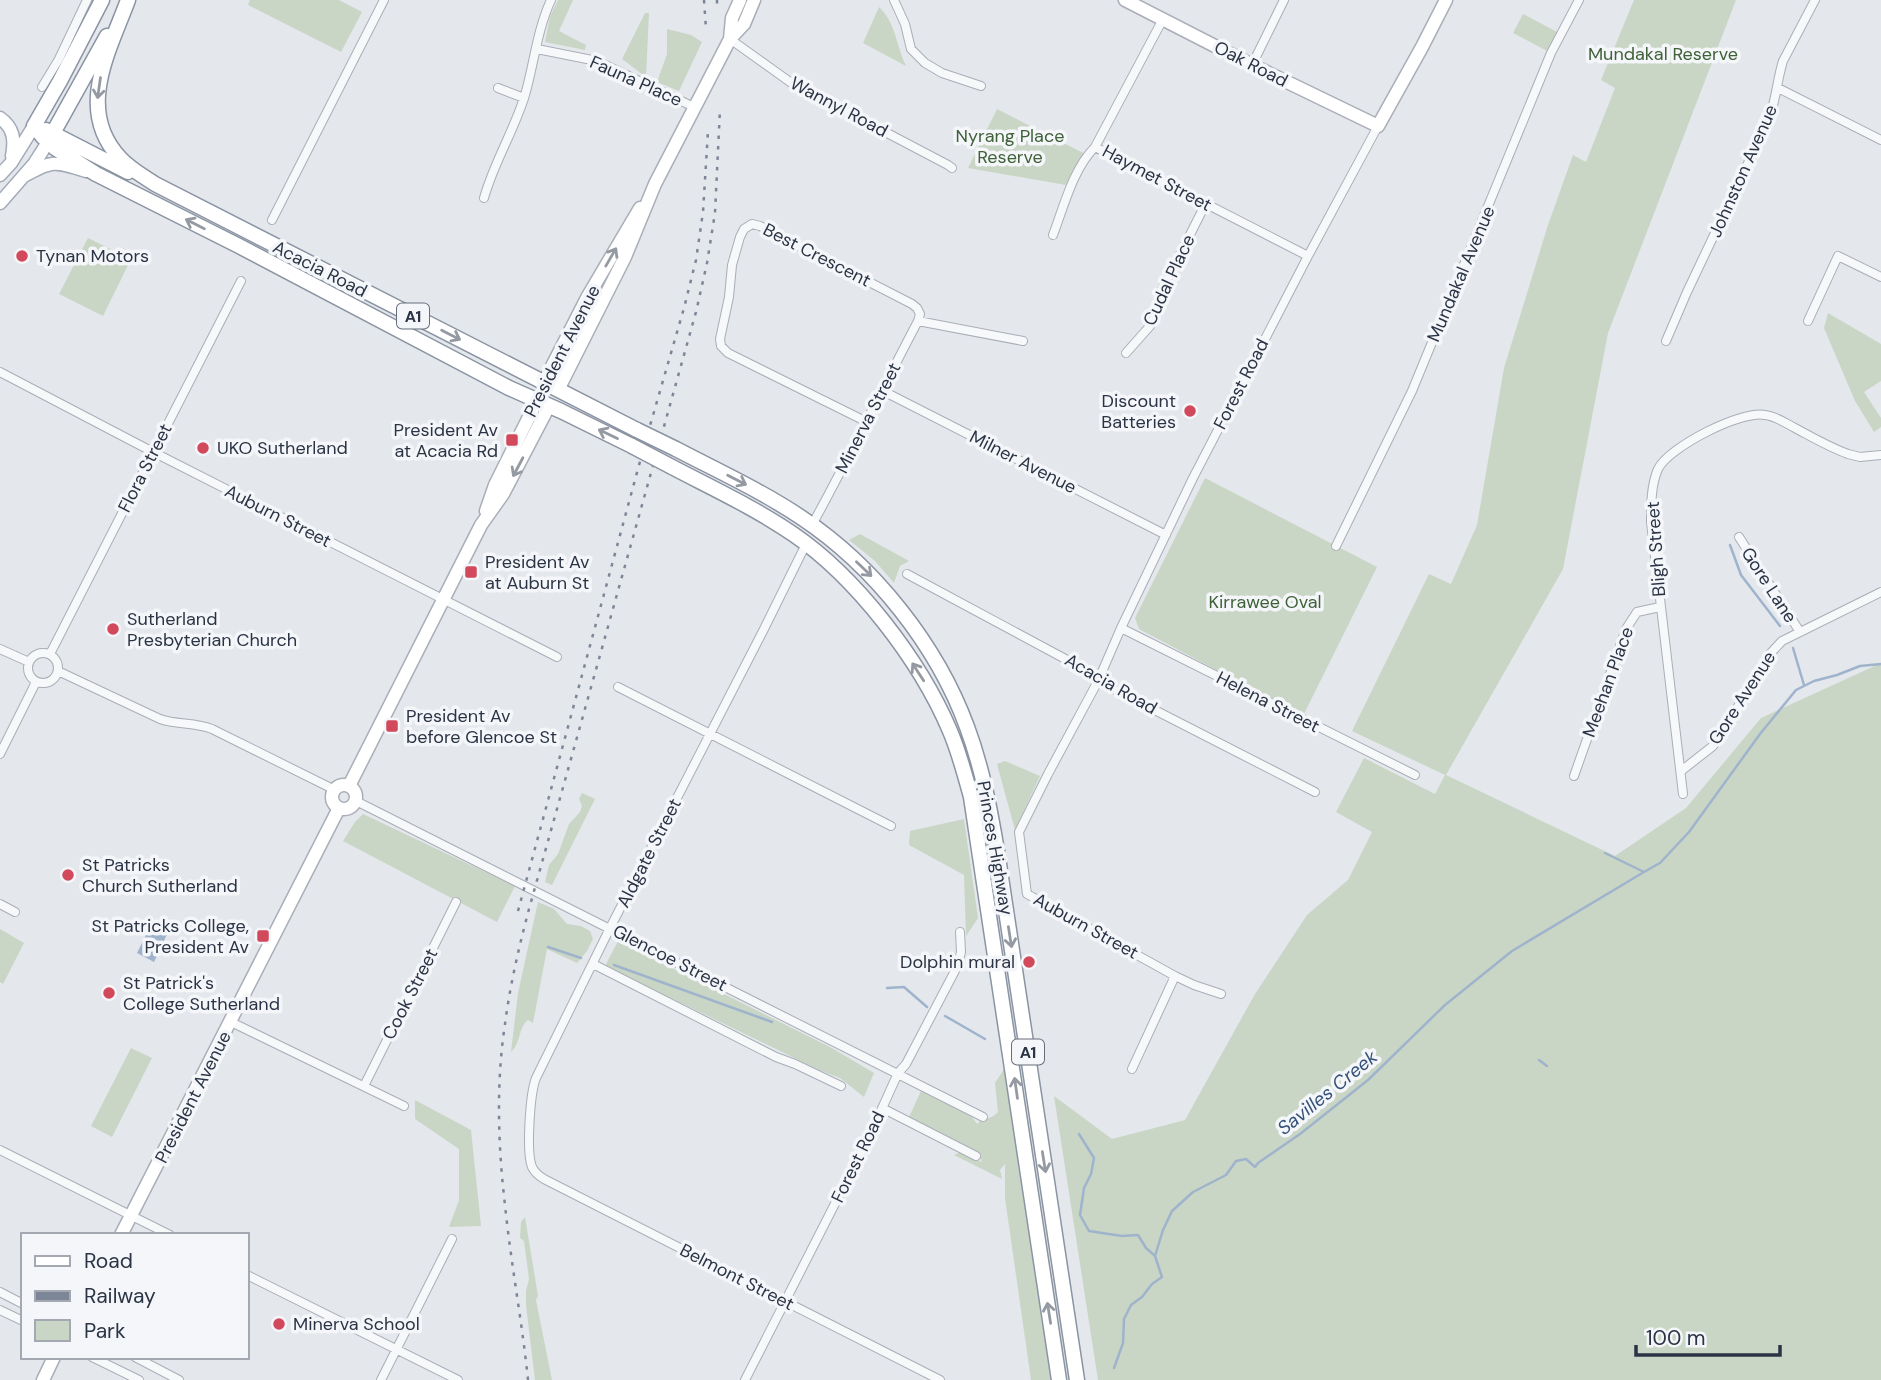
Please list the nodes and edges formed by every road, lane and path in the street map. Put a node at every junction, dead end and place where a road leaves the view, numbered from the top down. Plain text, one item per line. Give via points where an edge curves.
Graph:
1 (87, 0) edge
2 (102, 0) edge
3 (127, 0) edge
4 (384, 0) edge
5 (551, 0) edge
6 (740, 0) edge
7 (754, 0) edge
8 (894, 0) edge
9 (1125, 0) edge
10 (1284, 0) edge
11 (1446, 0) edge
12 (1578, 0) edge
13 (1815, 0) edge
14 (1163, 19) junction
15 (730, 38) junction
16 (537, 48) junction
17 (1252, 65) junction
18 (981, 86) dead end
19 (42, 87) dead end
20 (498, 88) dead end
21 (1778, 88) junction
22 (524, 98) junction
23 (694, 107) junction
24 (0, 118) edge
25 (34, 126) junction
26 (1378, 126) junction
27 (51, 138) junction
28 (1881, 140) edge
29 (1095, 147) junction
30 (10, 163) junction
31 (952, 168) dead end
32 (96, 174) junction
33 (0, 175) edge
34 (24, 176) junction
35 (155, 184) junction
36 (655, 184) junction
37 (484, 198) dead end
38 (0, 203) edge
39 (1206, 203) junction
40 (272, 220) dead end
41 (1054, 234) dead end
42 (1308, 256) junction
43 (1881, 277) edge
44 (241, 281) dead end
45 (919, 310) joint
46 (918, 321) junction
47 (1808, 321) dead end
48 (1023, 341) dead end
49 (1667, 341) dead end
50 (1126, 353) dead end
51 (0, 372) edge
52 (544, 382) junction
53 (558, 390) junction
54 (881, 390) junction
55 (543, 404) junction
56 (867, 422) junction
57 (676, 449) joint
58 (153, 452) junction
59 (1881, 455) edge
60 (672, 467) joint
61 (812, 525) junction
62 (1166, 535) junction
63 (1739, 537) dead end
64 (806, 544) junction
65 (1336, 546) dead end
66 (907, 574) dead end
67 (1881, 592) edge
68 (443, 599) junction
69 (1660, 607) junction
70 (1121, 628) junction
71 (1800, 632) junction
72 (0, 649) edge
73 (50, 654) junction
74 (557, 657) dead end
75 (29, 662) junction
76 (58, 671) junction
77 (1098, 681) junction
78 (36, 682) junction
79 (618, 687) dead end
80 (711, 734) junction
81 (0, 754) edge
82 (1681, 771) junction
83 (1048, 774) joint
84 (1415, 775) dead end
85 (1574, 776) dead end
86 (349, 786) junction
87 (335, 790) junction
88 (1315, 792) dead end
89 (1683, 794) dead end
90 (356, 800) junction
91 (339, 808) junction
92 (891, 826) dead end
93 (456, 902) dead end
94 (0, 904) edge
95 (15, 912) dead end
96 (610, 928) junction
97 (960, 932) dead end
98 (593, 964) junction
99 (1175, 976) junction
100 (1221, 994) dead end
101 (231, 1022) junction
102 (1132, 1069) dead end
103 (898, 1073) junction
104 (364, 1086) junction
105 (841, 1086) dead end
106 (404, 1106) dead end
107 (882, 1108) junction
108 (983, 1117) dead end
109 (0, 1150) edge
110 (976, 1156) dead end
111 (535, 1172) joint
112 (131, 1215) junction
113 (122, 1233) edge
114 (166, 1233) edge
115 (452, 1239) dead end
116 (248, 1275) edge
117 (0, 1292) edge
118 (784, 1301) junction
119 (21, 1303) edge
120 (0, 1310) edge
121 (21, 1320) edge
122 (396, 1349) junction
123 (53, 1359) edge
124 (96, 1359) edge
125 (139, 1359) edge
126 (43, 1380) edge
127 (139, 1380) edge
128 (180, 1380) edge
129 (381, 1380) edge
130 (458, 1380) edge
131 (745, 1380) edge
132 (940, 1380) edge
133 (1059, 1380) edge
134 (1077, 1380) edge

1 - 19 street
2 - 25 highway
3 - 27 highway
3 -> 35 highway, Acacia Road / A1 via 101,73 97,110 115,152
4 - 40 street
5 - 16 street
6 - 15 street, President Avenue
7 - 15 street, President Avenue via 744,24
8 - 18 street via 911,50 942,73
9 - 14 street, Oak Road
10 - 17 street
11 - 26 street, Forest Road
12 - 65 street, Mundakal Avenue via 1551,53 1412,391
13 - 21 street, Johnston Avenue via 1783,61
14 - 17 street, Oak Road
14 - 29 street, Haymet Street
15 - 23 street, President Avenue
15 - 31 street, Wannyl Road via 790,82
16 - 22 street
16 - 23 street, Fauna Place via 597,61
17 - 26 street, Oak Road
20 - 22 street
21 - 28 street
21 - 49 street, Johnston Avenue via 1769,119
22 - 37 street
23 - 36 street, President Avenue
24 - 30 street via 13,135
25 - 27 highway
25 - 30 street
26 - 42 street, Forest Road
27 - 32 highway, Acacia Road / A1 via 59,151
27 - 34 street
27 - 35 highway, A1
29 - 39 street, Haymet Street
29 - 41 street via 1072,186
30 - 33 street
32 - 34 street via 56,163
55 -> 32 highway, Acacia Road / A1
34 - 38 street
35 -> 52 highway, Acacia Road / A1
52 -> 36 street, President Avenue
36 - 53 street, President Avenue via 625,257
39 - 42 street, Haymet Street
39 - 50 street, Cudal Place via 1160,294 1150,326
42 - 62 street, Forest Road
43 - 47 street via 1838,256
44 - 58 street, Flora Street
45 - 46 street, Minerva Street
45 - 56 street, Best Crescent via 760,226 752,224 742,232 730,277 721,346
46 - 48 street
46 - 54 street, Minerva Street
51 - 58 street, Auburn Street
52 - 53 highway, Acacia Road / A1
52 - 55 highway, President Avenue
53 - 55 highway, President Avenue
53 - 57 highway, Acacia Road / A1, bridge
54 - 56 street, Minerva Street
54 - 62 street, Milner Avenue
60 -> 55 highway, Acacia Road / A1, bridge
55 - 68 street, President Avenue via 495,485 481,525
56 - 61 street, Minerva Street
57 -> 61 highway, Princes Highway / A1
58 - 68 street, Auburn Street
58 - 73 street, Flora Street
59 - 69 street, Bligh Street via 1848,454 1760,414 1686,442 1664,460 1653,485 1651,522
60 - 64 highway, Princes Highway / A1 via 756,511
61 -> 134 highway, Princes Highway / A1 via 866,571 914,630 954,696 978,761 997,850
62 - 70 street, Forest Road
63 - 71 street, Gore Lane
64 - 80 street, Aldgate Street
133 -> 64 highway, Princes Highway / A1 via 965,775 937,703 900,646 862,596
66 - 77 street, Acacia Road via 1084,668
67 - 71 street, Gore Avenue
68 - 74 street, Auburn Street
68 - 86 street, President Avenue
69 - 82 street, Bligh Street
69 - 85 street, Meehan Place via 1637,612 1626,629
70 - 77 street, Forest Road
70 - 84 street, Helena Street
71 - 82 street, Gore Avenue via 1774,647 1719,738
72 - 75 street
73 - 75 street via 36,654
73 - 76 street
75 - 78 street via 28,671
76 - 78 street via 50,682
76 - 87 street via 160,719 212,729
77 - 83 street, Forest Road
77 - 88 street, Acacia Road
78 - 81 street
79 - 80 street
80 - 92 street
80 - 96 street, Aldgate Street
82 - 89 street, Bligh Street
83 - 99 street, Auburn Street via 1019,832 1027,894
86 - 87 street
86 - 90 street via 356,792
87 - 91 street via 332,798
90 - 91 street via 349,808
90 - 96 street, Glencoe Street
91 - 101 street, President Avenue
93 - 104 street, Cook Street
94 - 95 street
96 - 98 street, Aldgate Street
96 - 103 street, Glencoe Street
97 - 103 street, Forest Road via 958,965
98 - 105 street
98 - 111 street, Aldgate Street via 534,1083 530,1158
99 - 100 street, Auburn Street
99 - 102 street
101 - 104 street
101 - 112 street, President Avenue
103 - 107 street, Forest Road
103 - 108 street, Glencoe Street
104 - 106 street
107 - 110 street
107 - 118 street, Forest Road
109 - 112 street
111 - 118 street, Belmont Street
112 - 113 street, President Avenue
112 - 114 street
115 - 122 street
116 - 122 street
117 - 119 street
118 - 131 street, Forest Road
118 - 132 street, Belmont Street
120 - 121 street
122 - 129 street
122 - 130 street
123 - 126 street
124 - 127 street
125 - 128 street

